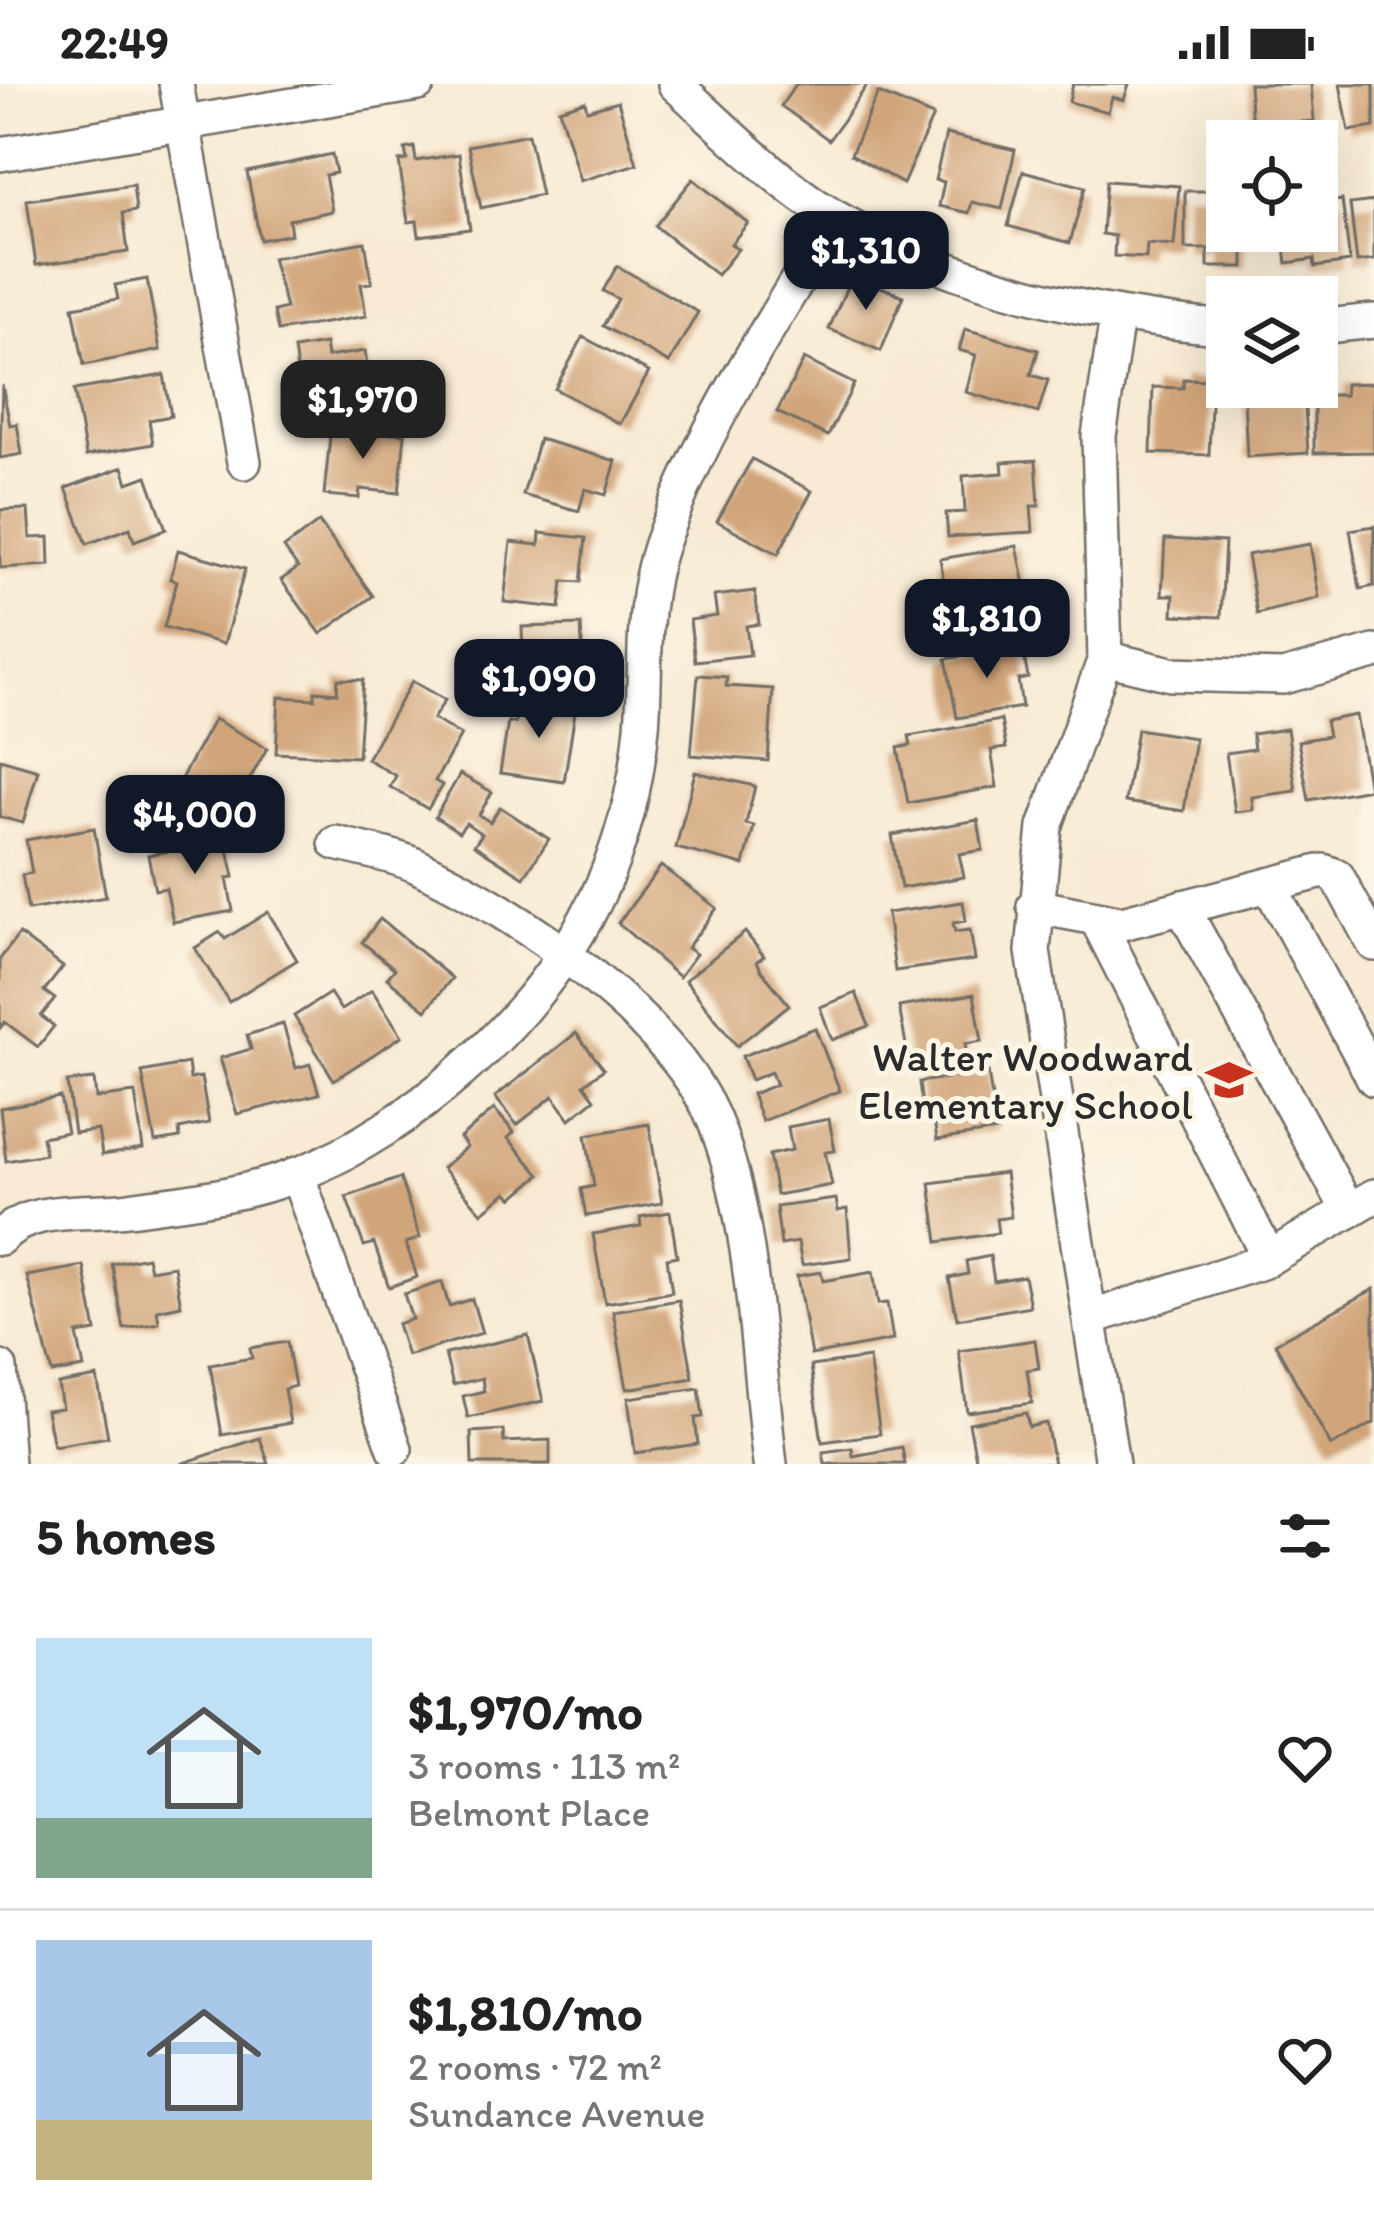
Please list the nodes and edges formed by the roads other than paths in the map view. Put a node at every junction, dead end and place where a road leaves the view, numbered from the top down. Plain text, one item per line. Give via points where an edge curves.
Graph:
1 (176, 84) edge
2 (418, 84) edge
3 (675, 84) edge
4 (182, 124) junction
5 (0, 154) edge
6 (835, 218) junction
7 (1117, 318) junction
8 (1374, 321) edge
9 (1338, 325) edge
10 (1206, 326) edge
11 (244, 462) dead end
12 (1374, 652) edge
13 (1105, 658) junction
14 (336, 843) dead end
15 (1268, 885) junction
16 (1034, 906) junction
17 (1182, 907) junction
18 (1096, 919) junction
19 (1374, 944) edge
20 (566, 954) junction
21 (1374, 1079) edge
22 (297, 1174) junction
23 (1362, 1204) edge
24 (1, 1237) edge
25 (1269, 1258) junction
26 (1090, 1318) junction
27 (0, 1369) edge
28 (394, 1449) dead end
29 (7, 1464) edge
30 (770, 1464) edge
31 (1112, 1464) edge

1 - 4 street
2 - 4 street
3 - 6 street
4 - 5 street
4 - 11 street
6 - 7 street via 955,272
6 - 20 street via 702,448 660,546 647,593 638,762 598,905
7 - 10 street
7 - 13 street via 1099,436
8 - 9 street
12 - 13 street via 1283,677 1171,674
13 - 16 street via 1045,827
14 - 20 street via 414,864
15 - 17 street
15 - 19 street via 1323,871 1336,876
15 - 21 street
16 - 18 street
16 - 26 street via 1033,951
17 - 18 street via 1121,923
17 - 23 street
18 - 25 street
20 - 22 street via 461,1071 358,1144
20 - 30 street via 662,1036 718,1128 737,1193
22 - 24 street via 224,1194 67,1212 16,1223
22 - 28 street
23 - 25 street
25 - 26 street
26 - 31 street
27 - 29 street

